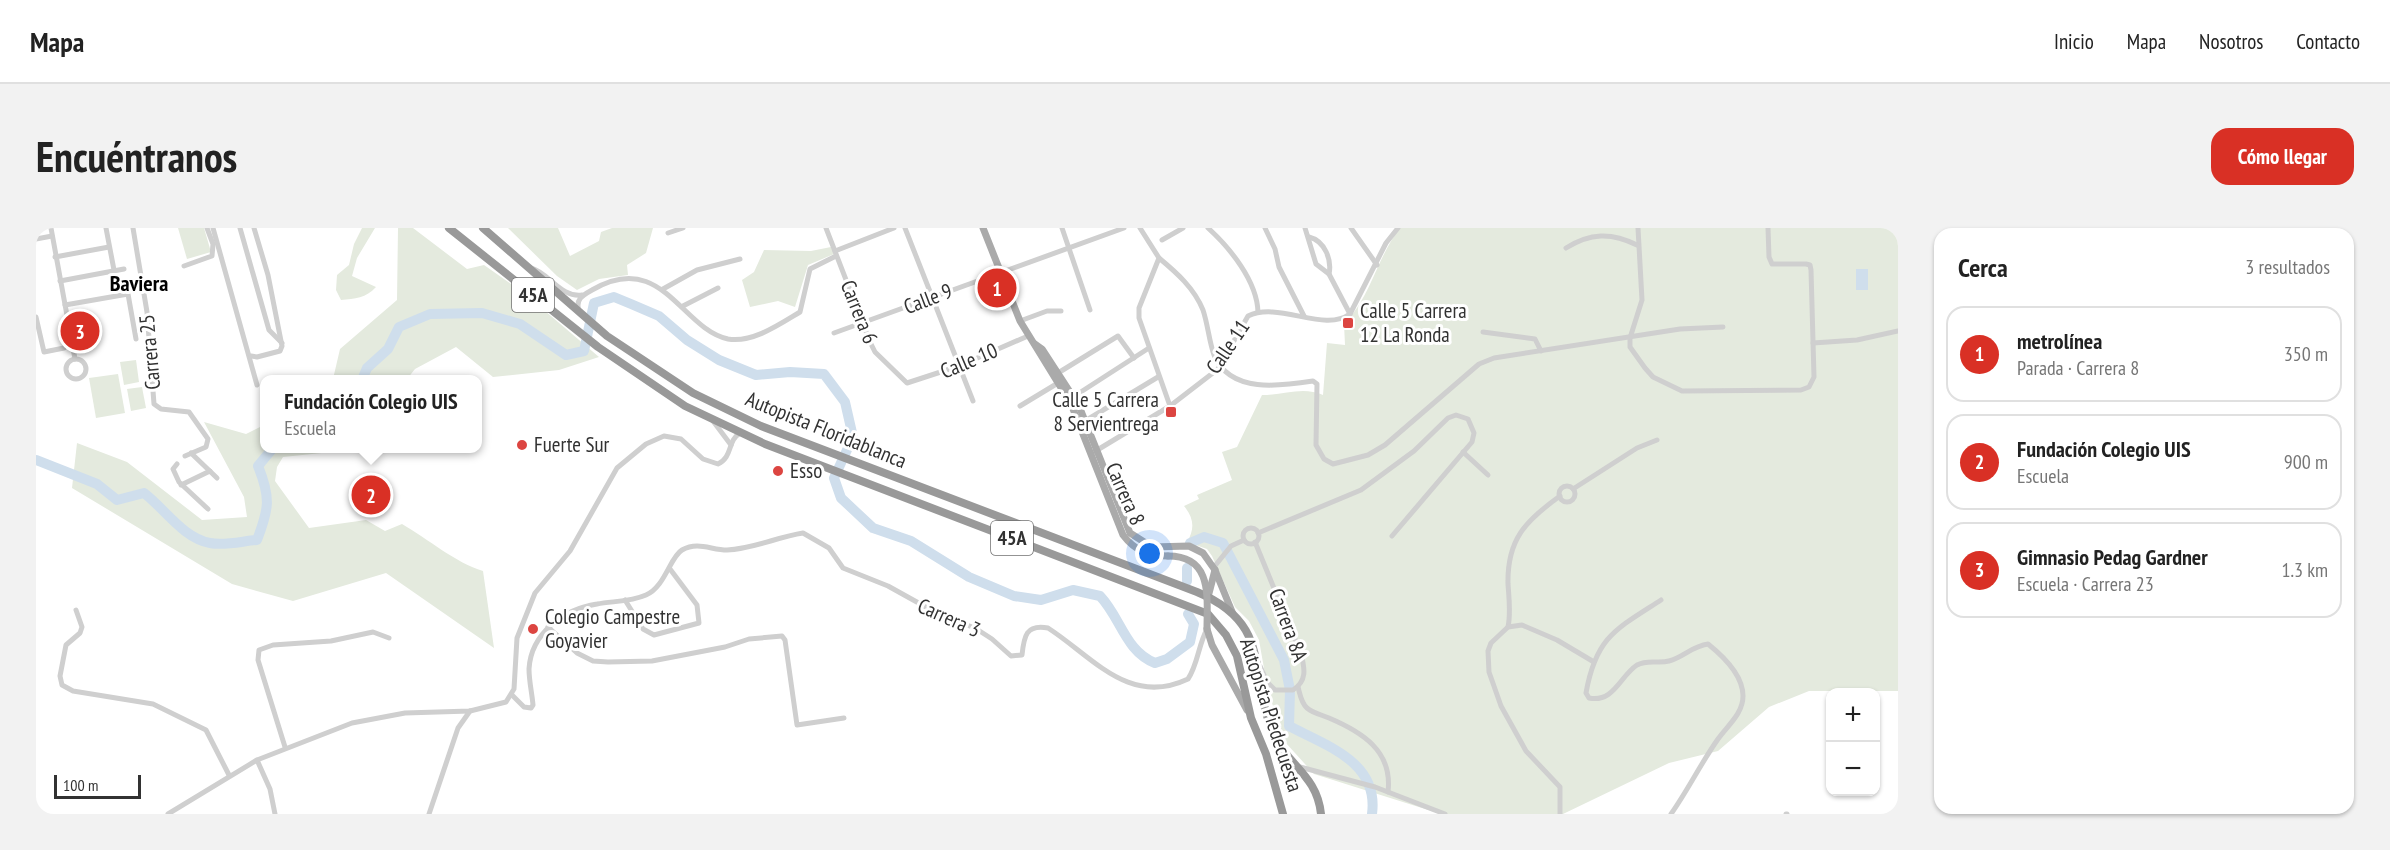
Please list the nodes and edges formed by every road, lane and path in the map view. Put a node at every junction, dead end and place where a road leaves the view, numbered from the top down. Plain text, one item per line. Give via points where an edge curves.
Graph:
1 (51, 228) edge
2 (106, 228) edge
3 (132, 228) edge
4 (207, 228) edge
5 (213, 228) edge
6 (240, 228) edge
7 (254, 228) edge
8 (449, 228) edge
9 (483, 228) edge
10 (683, 228) edge
11 (826, 228) edge
12 (894, 228) edge
13 (905, 228) edge
14 (983, 228) edge
15 (1062, 228) edge
16 (1124, 228) edge
17 (1140, 228) edge
18 (1184, 228) edge
19 (1208, 228) edge
20 (1265, 228) edge
21 (1305, 228) edge
22 (1351, 228) edge
23 (1638, 228) edge
24 (1768, 228) edge
25 (1394, 229) edge
26 (668, 233) dead end
27 (52, 236) junction
28 (1310, 237) junction
29 (36, 240) edge
30 (1162, 240) dead end
31 (1637, 244) junction
32 (1070, 247) junction
33 (109, 248) junction
34 (1566, 249) dead end
35 (836, 253) junction
36 (55, 257) junction
37 (1159, 258) junction
38 (740, 259) dead end
39 (1377, 265) junction
40 (184, 266) dead end
41 (266, 267) junction
42 (527, 267) junction
43 (124, 269) dead end
44 (114, 270) junction
45 (253, 271) junction
46 (1000, 272) junction
47 (1329, 273) junction
48 (60, 281) junction
49 (718, 288) dead end
50 (663, 290) junction
51 (586, 293) junction
52 (932, 297) junction
53 (65, 305) junction
54 (683, 306) junction
55 (1089, 310) dead end
56 (1061, 311) dead end
57 (1258, 312) junction
58 (1350, 314) junction
59 (582, 315) junction
60 (1304, 316) junction
61 (36, 317) edge
62 (1020, 321) junction
63 (862, 324) junction
64 (1723, 327) dead end
65 (1898, 331) edge
66 (1483, 332) dead end
67 (834, 333) dead end
68 (1028, 336) junction
69 (1630, 338) junction
70 (136, 339) dead end
71 (1033, 342) junction
72 (282, 343) junction
73 (1813, 343) junction
74 (64, 348) dead end
75 (1149, 348) junction
76 (1541, 351) junction
77 (251, 356) junction
78 (1134, 358) junction
79 (75, 359) dead end
80 (959, 366) junction
81 (1220, 367) junction
82 (1058, 373) junction
83 (1158, 377) junction
84 (1058, 383) junction
85 (908, 384) joint
86 (257, 385) dead end
87 (1073, 397) junction
88 (973, 401) dead end
89 (1020, 406) dead end
90 (1170, 406) junction
91 (710, 418) junction
92 (1085, 421) junction
93 (740, 433) junction
94 (1657, 440) dead end
95 (731, 445) junction
96 (1098, 449) junction
97 (1463, 452) junction
98 (1089, 454) junction
99 (177, 464) dead end
100 (210, 471) junction
101 (1488, 475) dead end
102 (216, 478) dead end
103 (182, 485) junction
104 (1573, 489) junction
105 (1560, 496) junction
106 (208, 509) dead end
107 (1258, 533) junction
108 (1392, 536) dead end
109 (1244, 540) junction
110 (1255, 542) junction
111 (1162, 548) junction
112 (1138, 550) junction
113 (1214, 567) junction
114 (670, 569) junction
115 (1197, 592) joint
116 (1208, 597) junction
117 (625, 600) junction
118 (1661, 600) dead end
119 (1194, 607) joint
120 (76, 610) dead end
121 (1233, 614) junction
122 (548, 627) junction
123 (1508, 627) junction
124 (1207, 630) junction
125 (389, 638) dead end
126 (1258, 662) junction
127 (1594, 662) junction
128 (1296, 688) junction
129 (512, 695) junction
130 (471, 711) junction
131 (1251, 717) junction
132 (844, 718) dead end
133 (285, 747) junction
134 (257, 760) junction
135 (1300, 766) junction
136 (229, 775) junction
137 (1388, 792) junction
138 (168, 814) edge
139 (275, 814) edge
140 (429, 814) edge
141 (1283, 814) edge
142 (1322, 814) edge
143 (1445, 814) edge
144 (1560, 814) edge
145 (1671, 814) edge

1 - 27 street
2 - 33 street
3 - 100 street, Carrera 25 via 147,312 154,404 161,409 189,412 206,433 208,443 188,454
4 - 40 street via 213,256
5 - 77 street
6 - 45 street
7 - 41 street
8 - 91 highway, Autopista Floridablanca / 45A via 598,347
9 - 42 highway, Autopista Floridablanca / 45A
10 - 26 street
11 - 35 street, Carrera 6
12 - 35 street
13 - 52 street
14 - 46 main road, Carrera 8
15 - 32 street
16 - 32 street, Calle 9
17 - 37 street
18 - 30 street
19 - 57 street via 1242,268 1258,303
20 - 60 street via 1279,267
21 - 28 street
22 - 39 street
23 - 31 street
24 - 73 street via 1772,264 1810,265
25 - 39 street
27 - 29 street
27 - 36 street
28 - 47 street via 1316,264
28 - 47 street via 1327,254 1331,263
31 - 34 street via 1620,237 1594,236
31 - 69 street via 1642,300
32 - 46 street, Calle 9
32 - 55 street
33 - 36 street
33 - 44 street
35 - 54 street via 808,272 800,312 744,339 728,339 711,332
35 - 63 street, Carrera 6
36 - 48 street
37 - 75 street via 1139,308
37 - 81 street via 1173,268 1203,310
38 - 50 street via 698,270
39 - 58 street
41 - 45 street
41 - 72 street
42 - 51 street via 538,270 571,295
42 - 59 highway, Autopista Floridablanca / 45A
43 - 44 street
44 - 48 street
45 - 72 street via 269,330
46 - 52 street, Calle 9
46 - 62 main road, Carrera 8
47 - 58 street
48 - 53 street
49 - 54 street
50 - 51 street via 644,282 624,280
50 - 54 street
51 - 59 street via 578,301
52 - 63 street, Calle 9
52 - 80 street
53 - 70 street via 128,294
53 - 79 street
56 - 62 street via 1047,310
57 - 60 street, Calle 11
57 - 81 street, Calle 11 via 1242,322
58 - 60 street, Calle 11 via 1342,320
59 - 115 highway, Autopista Floridablanca / 45A via 693,393 762,426
61 - 74 street via 44,352
62 - 68 main road, Carrera 8
63 - 67 street, Calle 9
63 - 85 street, Carrera 6 via 875,352
64 - 69 street
65 - 73 street via 1857,340
66 - 76 street via 1535,339
68 - 71 main road, Carrera 8
68 - 80 street, Calle 10
69 - 73 street via 1637,359 1653,376 1690,392 1809,387 1814,378
69 - 76 street
71 - 82 main road, Carrera 8
71 - 84 main road, Carrera 8
72 - 77 street via 280,351
75 - 78 street
75 - 83 street
76 - 81 street via 1479,364 1385,445 1368,456 1333,464 1324,459 1316,445 1317,384 1313,381 1262,386
77 - 86 street
78 - 82 street via 1118,336
78 - 87 street
80 - 85 street, Calle 10
80 - 88 street
81 - 90 street, Calle 11
82 - 87 main road, Carrera 8
83 - 90 street
83 - 92 street
84 - 89 street
84 - 98 main road, Carrera 8 via 1071,404
87 - 92 main road, Carrera 8
90 - 96 street, Calle 11
91 - 93 highway, Autopista Floridablanca / 45A
91 - 95 street
92 - 96 main road, Carrera 8
93 - 95 street
93 - 119 highway, Autopista Floridablanca / 45A
94 - 104 street via 1637,448
95 - 129 street via 725,460 710,463 681,439 664,436 646,444 617,468 576,543 531,600 517,638
96 - 98 street, Calle 11
96 - 111 main road, Carrera 8 via 1130,532 1144,544
97 - 101 street
97 - 107 street via 1474,433 1468,419 1456,415 1361,490
97 - 108 street
98 - 112 main road, Carrera 8 via 1123,535
99 - 103 street via 174,475
100 - 102 street
100 - 103 street
103 - 106 street
104 - 105 street via 1564,487
104 - 105 street via 1575,496 1571,500
105 - 123 street via 1534,516 1516,537 1508,566
107 - 109 street via 1247,529
107 - 110 street
109 - 110 street
109 - 113 street via 1223,554
110 - 128 street, Carrera 8A via 1301,653 1305,672
111 - 112 main road
111 - 113 main road, Carrera 8 via 1197,549
112 - 124 main road, Carrera 8, bridge via 1189,560 1202,572
113 - 116 main road
113 - 121 main road
114 - 117 street, Carrera 3 via 655,589
114 - 117 street via 697,605 699,623 654,635 643,629
114 - 124 street, Carrera 3 via 679,552 691,546 735,549 807,533 829,548 843,568 975,628 1011,656 1022,655 1024,635 1030,629 1048,628 1114,678 1146,686 1168,686 1188,679
115 - 116 highway, Autopista Piedecuesta / 45A
116 - 121 highway, Autopista Piedecuesta / 45A
117 - 122 street via 573,610
118 - 127 street via 1605,639
119 - 131 highway, Autopista Piedecuesta / 45A via 1213,619 1232,644 1243,674
120 - 136 street via 82,627 66,645 62,685 74,691 153,704 206,730
121 - 126 highway, Autopista Piedecuesta / 45A via 1249,635
122 - 129 street via 529,668 533,705 524,707
122 - 132 street via 577,653 600,662 652,661 749,639 782,636 797,725
123 - 127 street via 1533,628
123 - 144 street via 1488,651 1491,682 1526,751 1560,787
124 - 131 main road, Carrera 8
125 - 133 street via 374,632 258,650
126 - 128 street, Carrera 8A via 1275,690
126 - 135 highway, Autopista Piedecuesta / 45A via 1261,692 1272,729 1283,749
127 - 145 street via 1586,693 1596,700 1610,695 1638,665 1651,660 1663,663 1708,644 1738,678 1743,694 1737,715 1718,738
128 - 137 street via 1310,710 1372,742 1387,767
129 - 130 street via 497,706
130 - 133 street via 372,718
130 - 140 street via 459,728
131 - 141 highway, Autopista Piedecuesta / 45A
133 - 134 street
134 - 136 street
134 - 139 street via 270,789
135 - 137 street
135 - 142 highway, Autopista Piedecuesta / 45A via 1316,791
136 - 138 street
137 - 143 street

